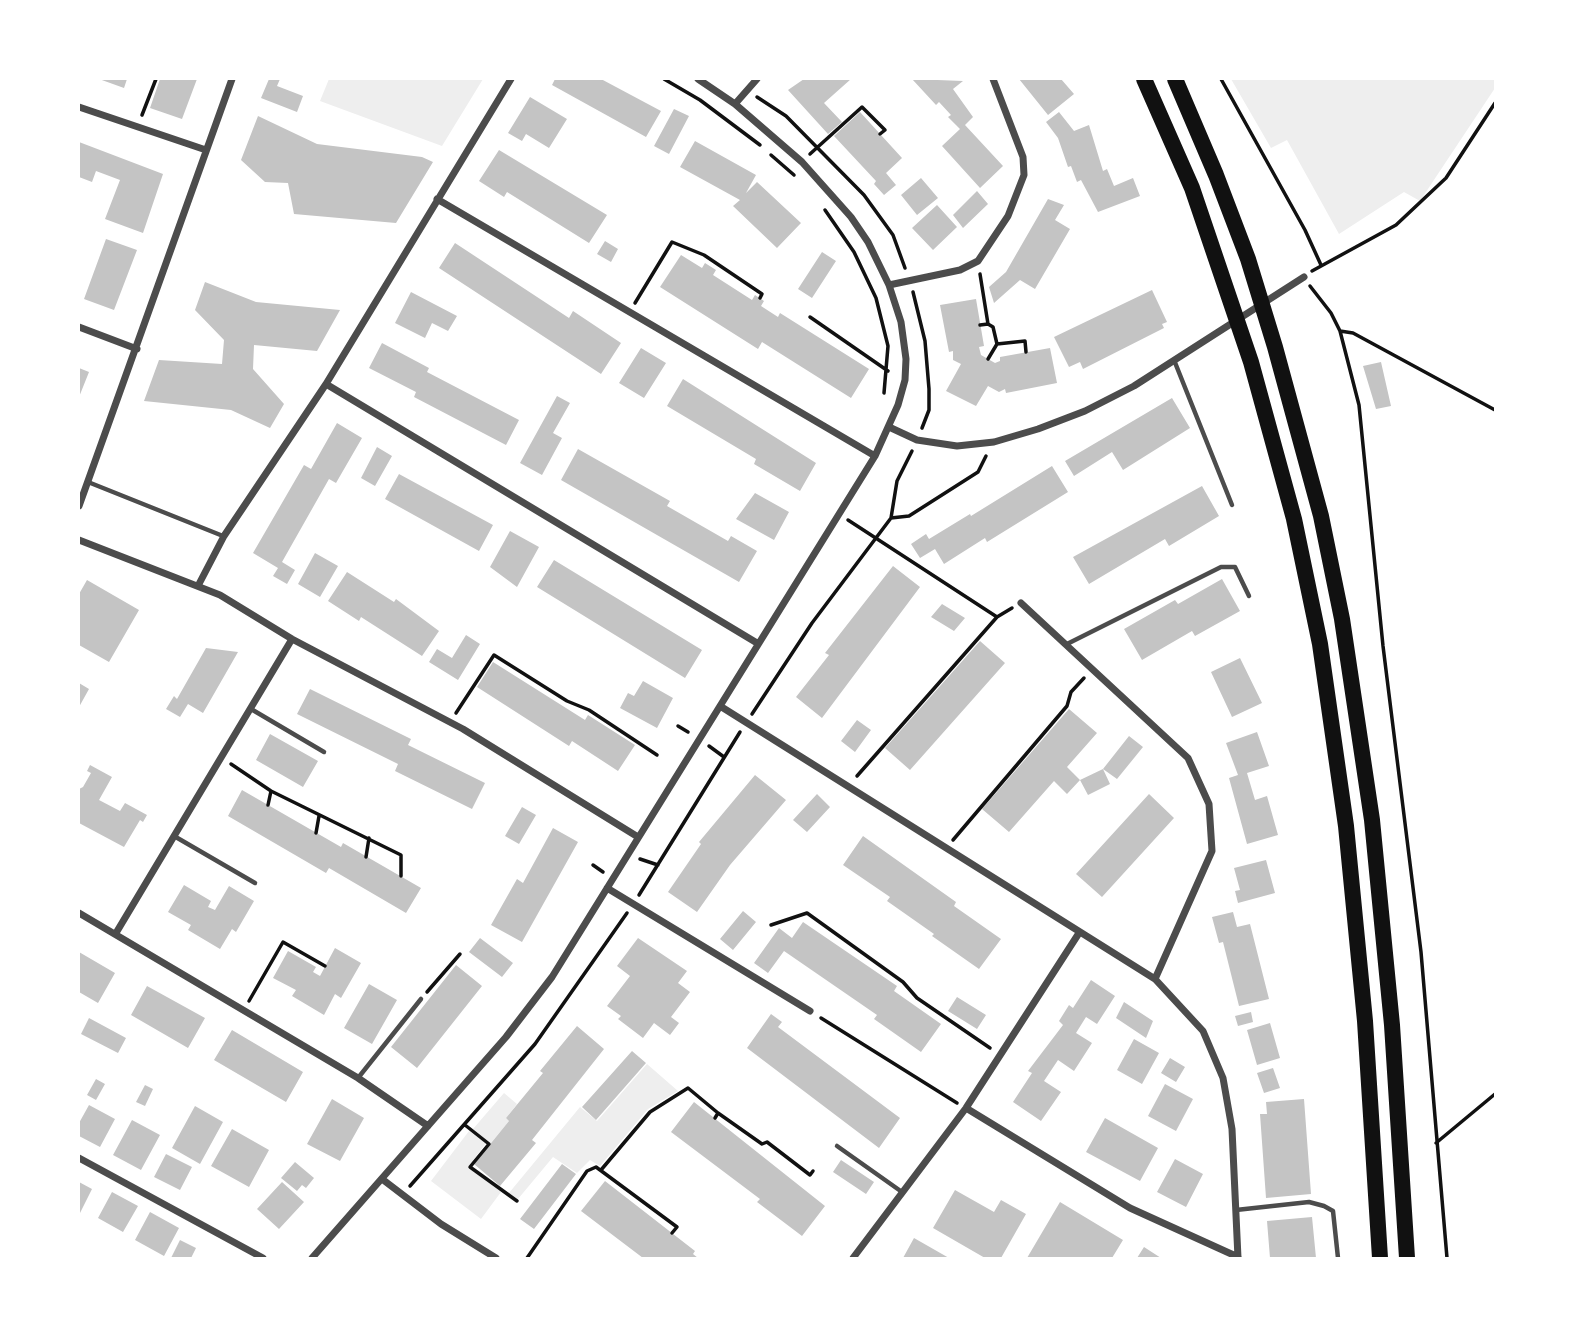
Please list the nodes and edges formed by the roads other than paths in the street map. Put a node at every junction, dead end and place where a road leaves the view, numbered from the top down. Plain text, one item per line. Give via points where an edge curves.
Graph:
1 (232, 79) edge
2 (510, 79) edge
3 (698, 79) edge
4 (757, 79) edge
5 (993, 79) edge
6 (1144, 79) edge
7 (1175, 79) edge
8 (735, 104) junction
9 (79, 107) edge
10 (206, 150) junction
11 (437, 199) junction
12 (1304, 277) road end
13 (889, 285) junction
14 (79, 327) edge
15 (137, 349) junction
16 (1174, 360) junction
17 (326, 384) junction
18 (890, 427) junction
19 (875, 456) junction
20 (88, 482) junction
21 (1232, 505) dead end
22 (79, 506) edge
23 (224, 536) junction
24 (79, 540) edge
25 (199, 584) junction
26 (1249, 596) dead end
27 (1021, 603) road end
28 (292, 639) junction
29 (757, 643) junction
30 (1067, 644) junction
31 (720, 706) junction
32 (251, 709) junction
33 (324, 752) dead end
34 (174, 836) junction
35 (638, 836) junction
36 (255, 883) dead end
37 (607, 888) junction
38 (79, 913) edge
39 (116, 933) junction
40 (1079, 933) junction
41 (1155, 979) junction
42 (421, 999) road end
43 (810, 1011) road end
44 (358, 1078) junction
45 (966, 1108) junction
46 (428, 1126) junction
47 (837, 1146) dead end
48 (79, 1158) edge
49 (382, 1179) junction
50 (903, 1192) junction
51 (1236, 1210) junction
52 (1238, 1257) edge
53 (263, 1258) edge
54 (312, 1258) edge
55 (496, 1258) edge
56 (853, 1258) edge
57 (1338, 1258) edge
58 (1380, 1258) edge
59 (1407, 1258) edge

1 - 10 street
2 - 11 street
3 - 8 street
4 - 8 street
5 - 13 street via 1023,157 1024,175 1008,216 978,261 960,270
6 - 58 highway via 1192,188 1251,362 1294,519 1320,644 1346,827 1365,1021
7 - 59 highway via 1248,259 1321,516 1372,820 1392,1025
8 - 13 street via 802,162 851,217
9 - 10 street
10 - 15 street
11 - 17 street
11 - 19 street
12 - 16 street
13 - 18 street via 906,359 905,380
14 - 15 street
15 - 20 street
16 - 18 street via 1085,411 994,442 957,446 917,440
16 - 21 lane
17 - 23 street
17 - 29 street
18 - 19 street
19 - 29 street
20 - 22 street
20 - 23 lane
23 - 25 street
24 - 25 street
25 - 28 street
26 - 30 lane via 1235,567 1221,568
27 - 30 street
28 - 32 street
28 - 35 street via 450,722
29 - 31 street
30 - 41 street via 1188,758 1209,804 1212,851
31 - 35 street
31 - 40 street
32 - 33 lane
32 - 34 street
34 - 36 lane
34 - 39 street
35 - 37 street
37 - 43 street
37 - 46 street via 528,1010
38 - 39 street
39 - 44 street
40 - 41 street
40 - 45 street
41 - 51 street via 1203,1031 1223,1077 1230,1101
42 - 44 lane
44 - 46 street
45 - 50 street
45 - 52 street via 1129,1208
46 - 49 street
47 - 50 lane
48 - 53 street
49 - 54 street
49 - 55 street
50 - 56 street
51 - 52 street
51 - 57 lane via 1309,1202 1324,1206 1334,1211

